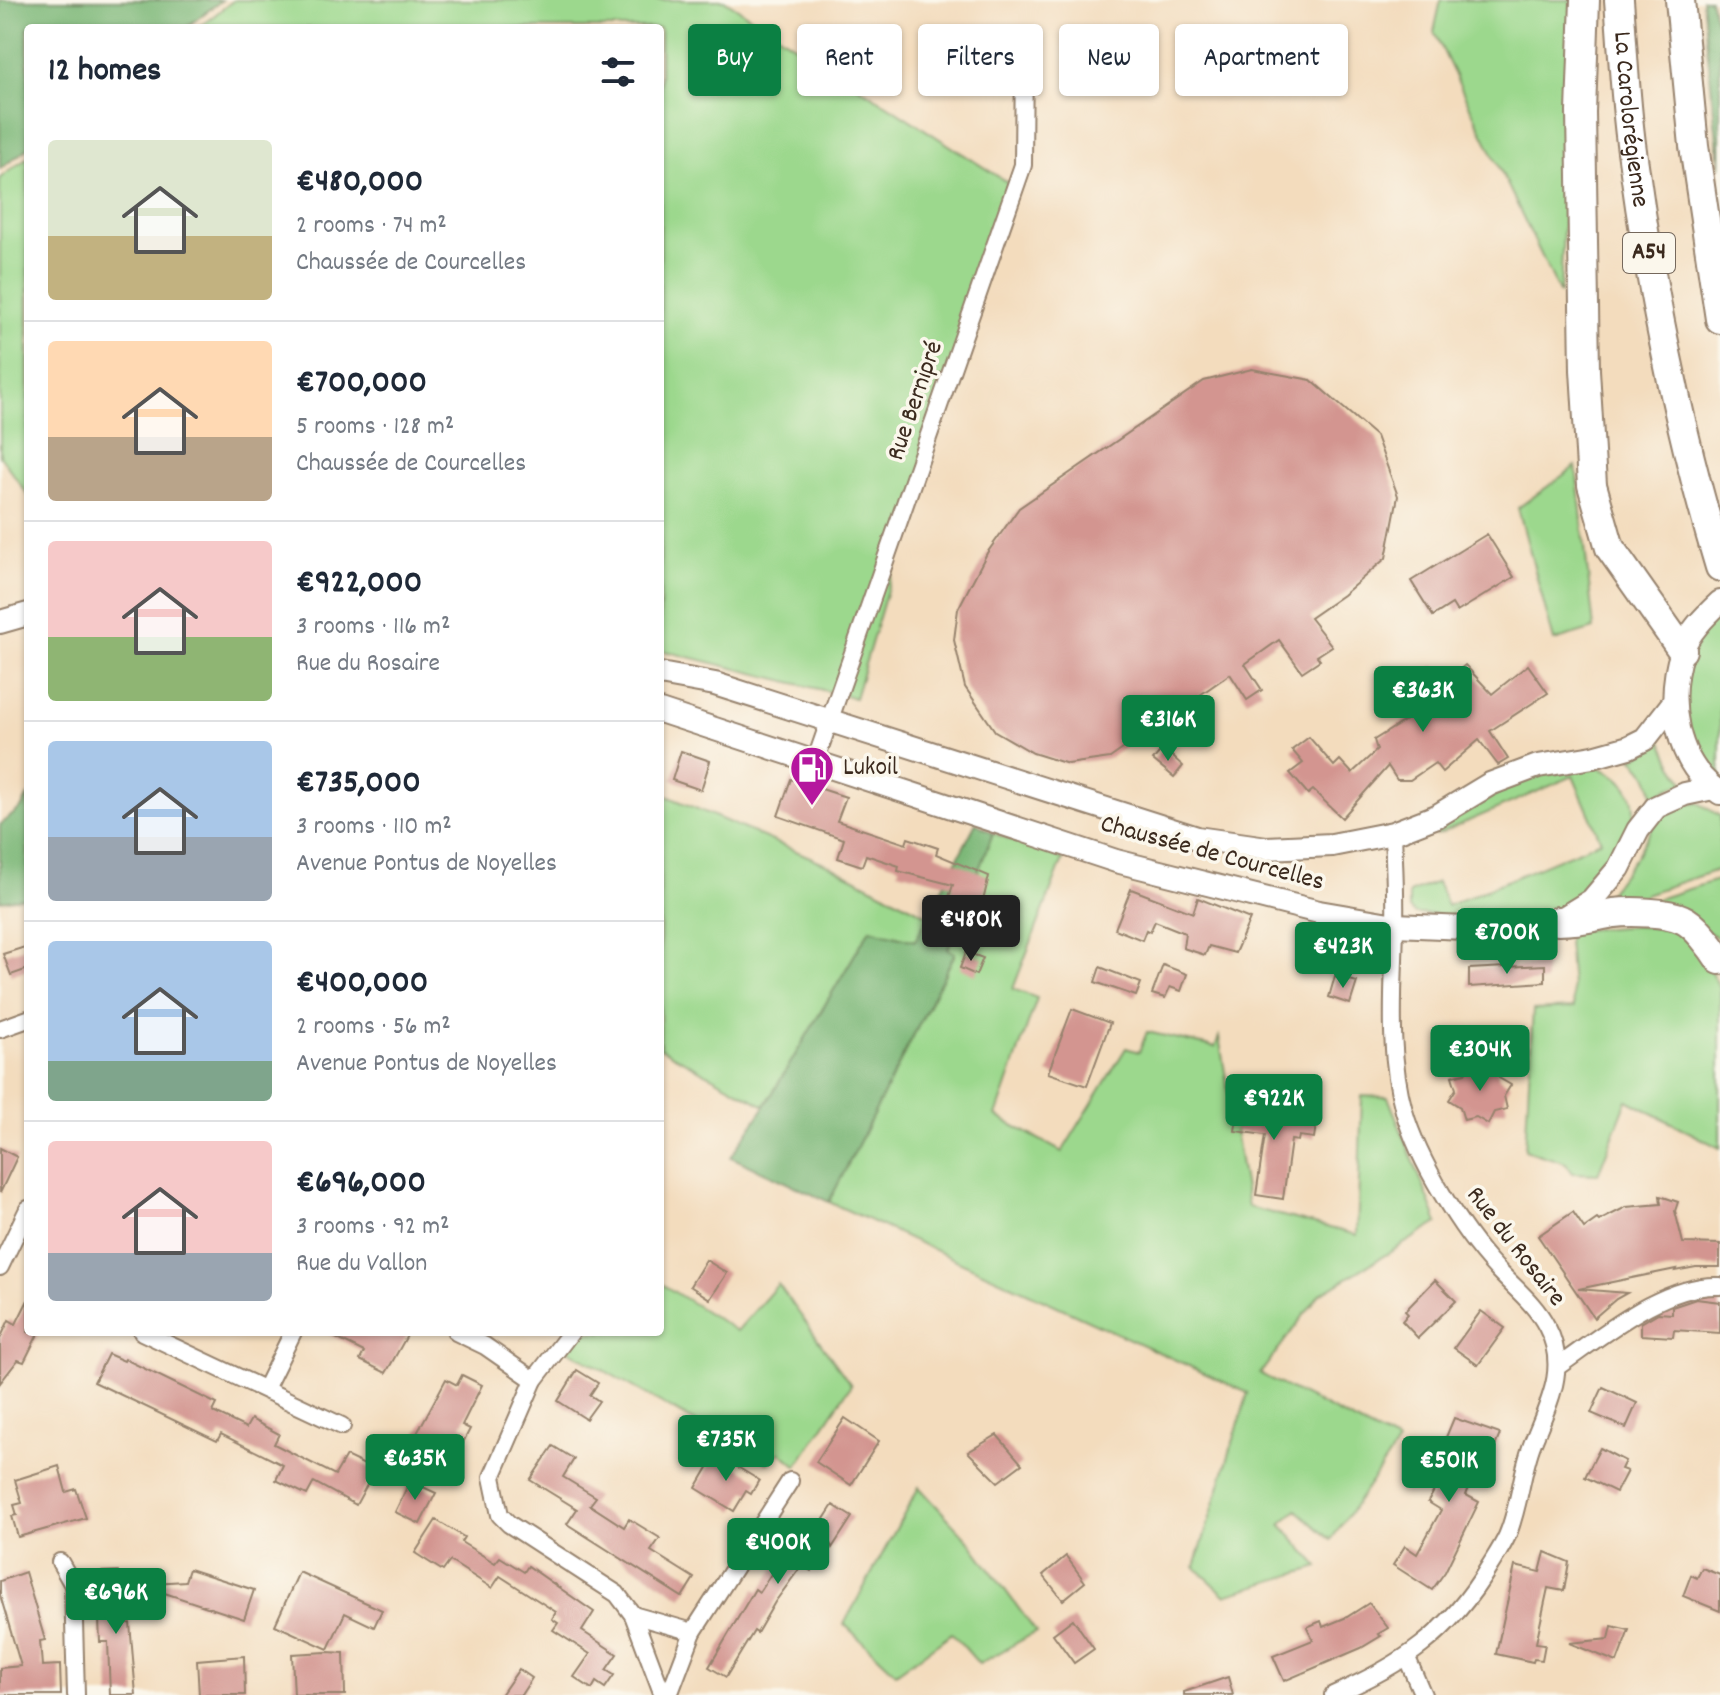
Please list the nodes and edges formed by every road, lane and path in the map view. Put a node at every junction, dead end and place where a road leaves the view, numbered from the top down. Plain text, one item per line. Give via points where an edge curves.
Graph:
1 (1585, 0) edge
2 (1619, 0) edge
3 (1680, 0) edge
4 (1024, 96) edge
5 (1720, 319) edge
6 (1720, 567) edge
7 (1720, 602) edge
8 (24, 615) edge
9 (0, 622) edge
10 (1682, 650) junction
11 (664, 675) edge
12 (1673, 703) junction
13 (664, 712) edge
14 (832, 720) junction
15 (815, 762) junction
16 (1716, 790) edge
17 (1393, 833) junction
18 (1558, 921) junction
19 (1395, 925) junction
20 (1720, 960) edge
21 (24, 1020) edge
22 (0, 1029) edge
23 (24, 1217) edge
24 (0, 1267) edge
25 (1720, 1286) edge
26 (151, 1336) edge
27 (291, 1336) edge
28 (464, 1336) edge
29 (568, 1336) edge
30 (1557, 1367) junction
31 (534, 1380) junction
32 (265, 1389) junction
33 (342, 1426) dead end
34 (790, 1481) dead end
35 (60, 1562) dead end
36 (633, 1615) junction
37 (693, 1632) junction
38 (1407, 1658) junction
39 (76, 1695) edge
40 (666, 1695) edge
41 (1333, 1695) edge
42 (1423, 1695) edge

1 - 10 highway via 1581,142 1592,485 1610,548
2 - 6 highway, La Carolorégienne / A54 via 1632,150 1661,325
3 - 5 highway, A54 via 1694,146
4 - 14 street, Rue Bernipré via 1023,165
7 - 10 main road
8 - 9 main road
10 - 12 main road
11 - 14 main road, Chaussée de Courcelles via 715,684
12 - 16 main road via 1680,738 1693,765
12 - 17 main road, Chaussée de Courcelles via 1645,739 1629,747 1538,766
13 - 15 main road, Chaussée de Courcelles
14 - 15 street, Rue Bernipré
14 - 17 main road, Chaussée de Courcelles via 1197,838 1267,848 1332,845
15 - 19 main road, Chaussée de Courcelles via 1116,861 1319,912
16 - 18 main road, Chaussée de Courcelles via 1685,794 1656,807 1619,868 1592,900
17 - 19 street, Rue du Rosaire
18 - 19 main road, Chaussée de Courcelles via 1465,928
18 - 20 highway via 1616,913 1684,919
19 - 30 street, Rue du Rosaire via 1391,1001 1395,1068 1405,1113 1427,1164 1472,1240 1533,1304 1548,1328
21 - 22 street
23 - 24 street
25 - 30 street via 1705,1285 1662,1298
26 - 32 street
27 - 32 street
28 - 31 street
29 - 31 street
30 - 38 street, Rue du Rosaire via 1555,1389 1532,1445 1507,1536 1458,1611
31 - 36 street via 492,1477 500,1515 617,1594
32 - 33 street
34 - 37 street
35 - 39 street via 73,1585
36 - 37 street
36 - 40 street
37 - 40 street
38 - 41 street, Rue du Rosaire
38 - 42 street

